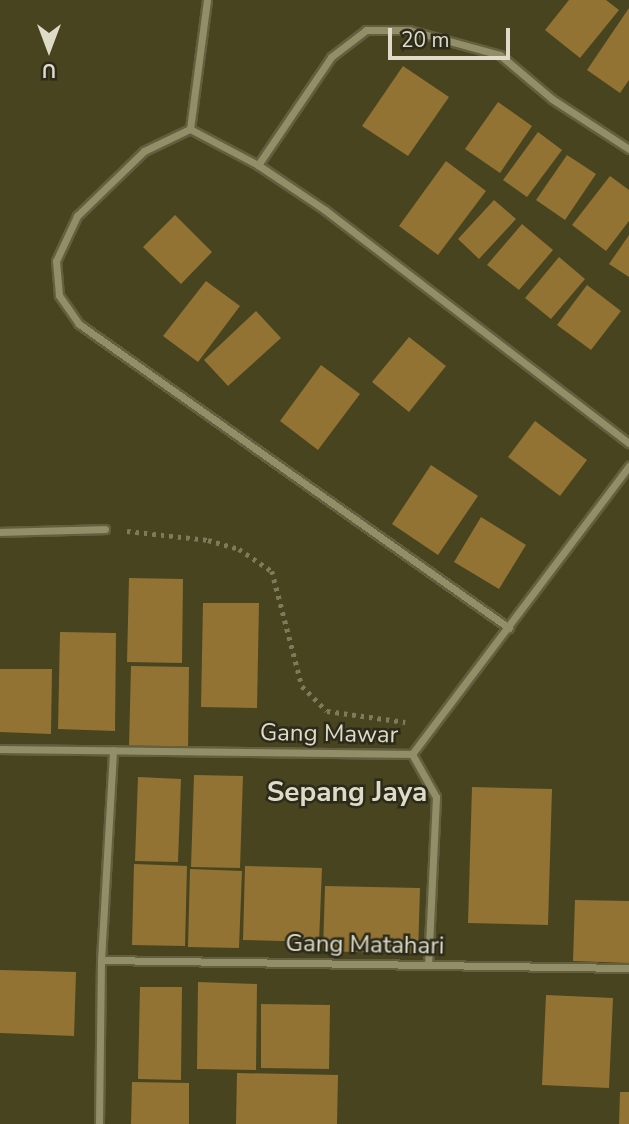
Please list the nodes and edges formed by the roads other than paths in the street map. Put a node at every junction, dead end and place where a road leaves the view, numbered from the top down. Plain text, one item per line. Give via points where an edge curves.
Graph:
1 (207, 0) edge
2 (190, 129) junction
3 (629, 149) edge
4 (258, 165) junction
5 (629, 443) edge
6 (629, 466) edge
7 (105, 529) road end
8 (0, 532) edge
9 (509, 628) junction
10 (0, 749) edge
11 (113, 750) junction
12 (412, 754) junction
13 (100, 960) junction
14 (428, 965) junction
15 (629, 968) edge
16 (99, 1124) edge

1 - 2 street
2 - 4 street
2 - 9 street via 144,151 77,216 56,261 59,295 79,324
3 - 4 street via 552,99 500,55 409,30 366,30 331,57
4 - 5 street
6 - 9 street
7 - 8 street
9 - 12 street
10 - 11 street, Gang Mawar
11 - 12 street, Gang Mawar
11 - 13 street
12 - 14 street, Gang Mawar via 436,797
13 - 14 street, Gang Matahari
13 - 16 street
14 - 15 street, Gang Matahari

